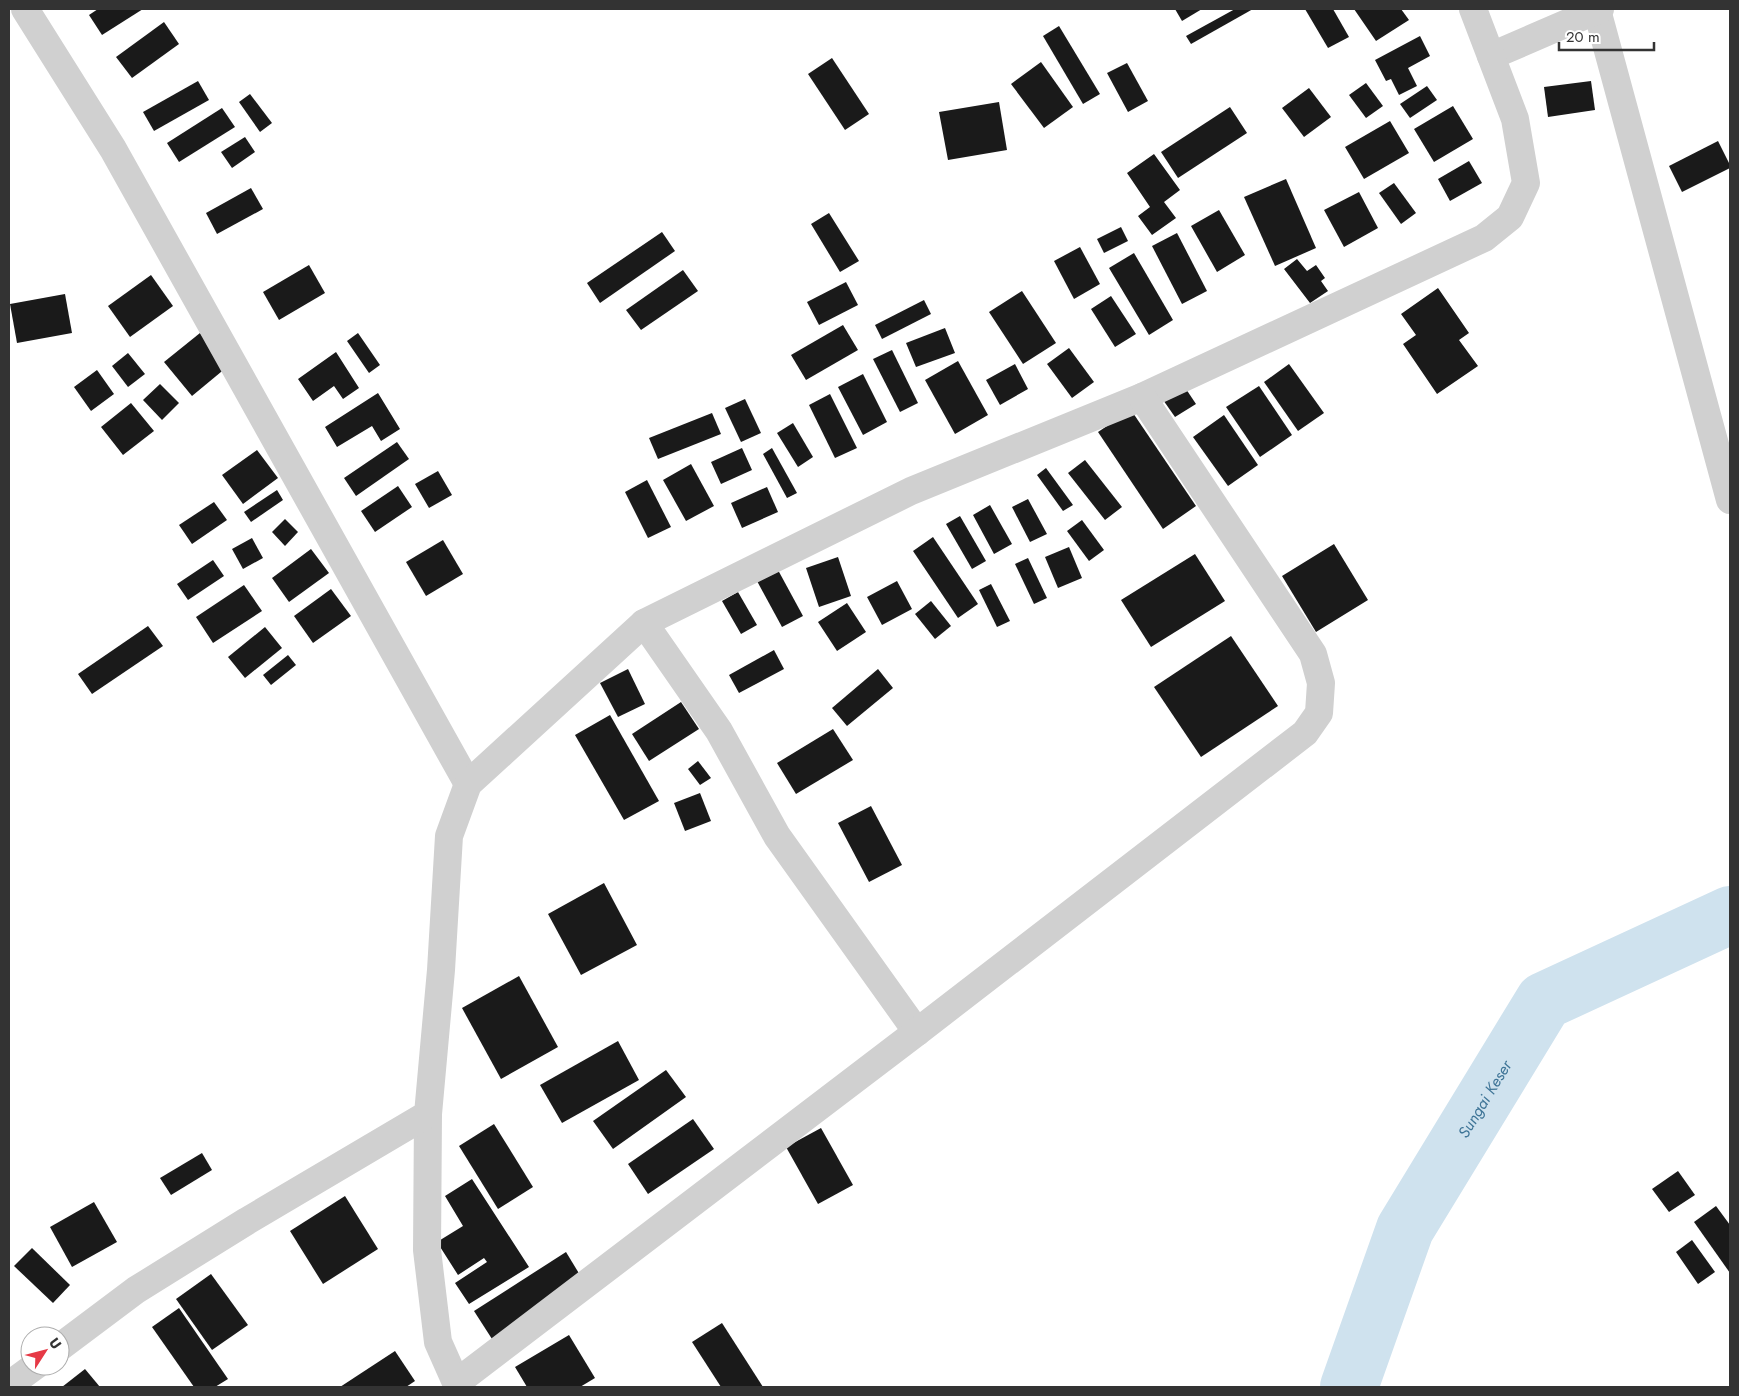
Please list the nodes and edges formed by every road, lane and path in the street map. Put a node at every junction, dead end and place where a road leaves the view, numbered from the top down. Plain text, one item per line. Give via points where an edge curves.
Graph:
1 (25, 9) edge
2 (1473, 9) edge
3 (1599, 9) edge
4 (1491, 56) junction
5 (1142, 396) junction
6 (1730, 500) edge
7 (644, 623) junction
8 (468, 784) junction
9 (917, 1032) junction
10 (428, 1114) junction
11 (70, 1340) edge
12 (22, 1376) edge
13 (457, 1385) edge
14 (9, 1386) edge

1 - 8 street via 113,149
2 - 4 street
3 - 4 street
3 - 6 street
4 - 5 street via 1515,119 1526,183 1510,217 1484,238
5 - 7 street via 911,491
5 - 9 street via 1313,654 1321,683 1319,713 1305,733
7 - 8 street
7 - 9 street via 719,731 778,836
8 - 10 street via 449,836
9 - 13 street
10 - 11 street via 136,1290
10 - 13 street via 427,1250 438,1342
12 - 14 street

